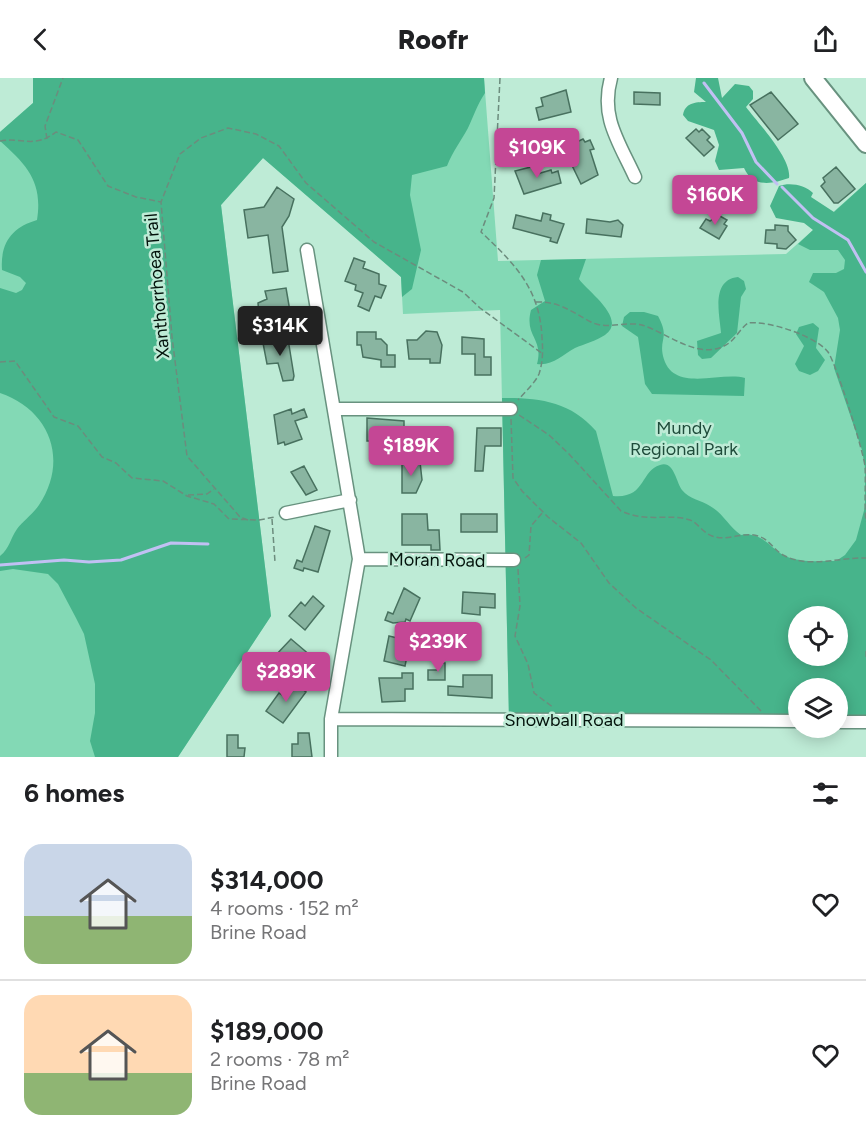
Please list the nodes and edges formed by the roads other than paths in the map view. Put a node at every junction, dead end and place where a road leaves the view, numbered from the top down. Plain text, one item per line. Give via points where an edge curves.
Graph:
1 (610, 78) edge
2 (813, 78) edge
3 (866, 144) edge
4 (635, 177) dead end
5 (307, 250) dead end
6 (334, 409) junction
7 (511, 409) road end
8 (350, 500) junction
9 (286, 513) road end
10 (359, 559) junction
11 (514, 560) road end
12 (331, 719) junction
13 (788, 722) edge
14 (848, 722) edge
15 (866, 722) edge
16 (331, 757) edge

1 - 4 street via 607,118
2 - 3 main road
5 - 6 street
6 - 7 street
6 - 8 street
8 - 9 street
8 - 10 street
10 - 11 street, Moran Road
10 - 12 street
12 - 13 street, Snowball Road
12 - 16 street
14 - 15 street

